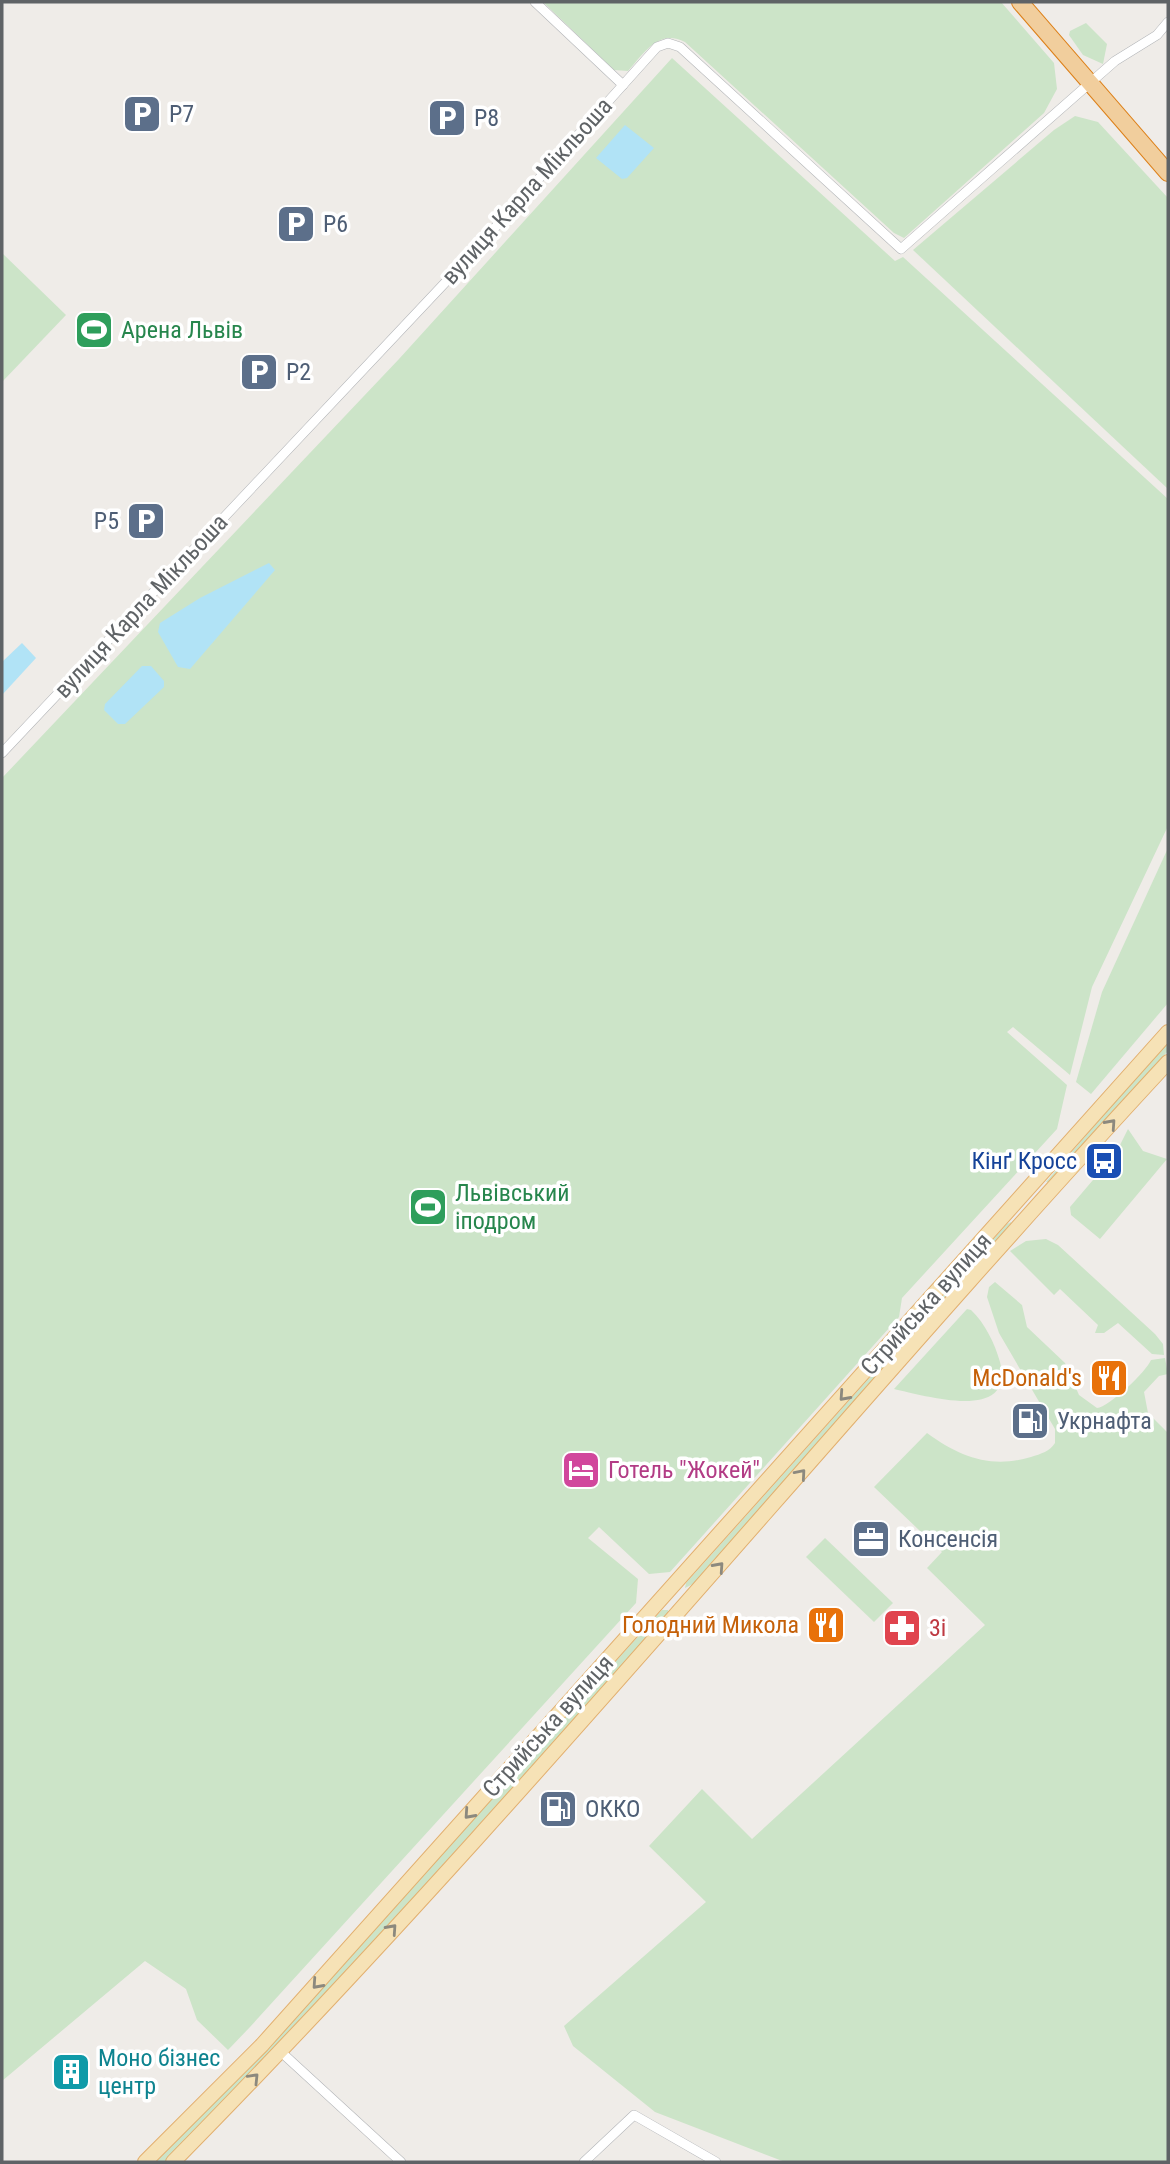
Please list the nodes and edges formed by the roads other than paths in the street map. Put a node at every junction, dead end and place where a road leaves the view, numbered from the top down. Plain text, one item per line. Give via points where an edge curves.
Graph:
1 (536, 2) edge
2 (1020, 2) edge
3 (1168, 22) edge
4 (1090, 84) junction
5 (623, 85) junction
6 (1168, 173) edge
7 (2, 753) edge
8 (1168, 1032) edge
9 (1168, 1062) edge
10 (1020, 1199) junction
11 (1033, 1211) junction
12 (280, 2052) junction
13 (145, 2162) edge
14 (173, 2162) edge
15 (401, 2162) edge
16 (584, 2162) edge
17 (714, 2162) edge

1 - 5 street
2 - 4 highway
3 - 4 street
4 - 5 street, вулиця Карла Мікльоша via 901,249 674,43 657,47
4 - 6 highway
5 - 7 street, вулиця Карла Мікльоша via 457,270
8 - 10 main road, Стрийська вулиця
11 -> 9 main road, Стрийська вулиця
10 - 11 main road
10 -> 13 main road, Стрийська вулиця via 262,2045
12 -> 11 main road, Стрийська вулиця via 756,1526
14 -> 12 main road, Стрийська вулиця
12 - 15 street
16 - 17 street via 634,2115

